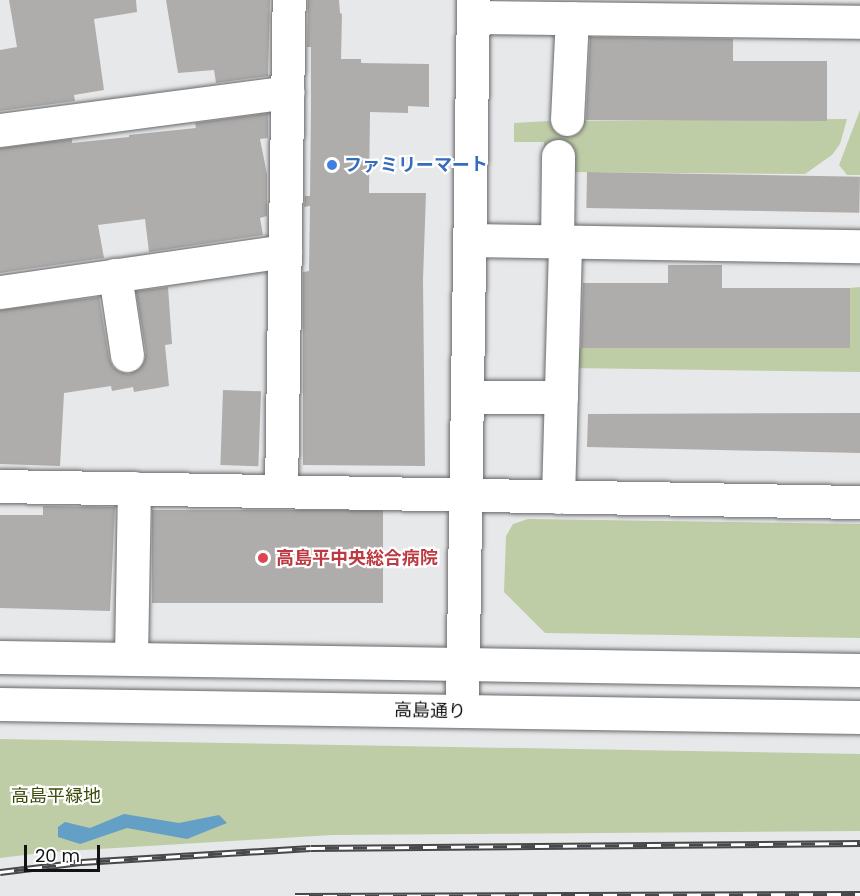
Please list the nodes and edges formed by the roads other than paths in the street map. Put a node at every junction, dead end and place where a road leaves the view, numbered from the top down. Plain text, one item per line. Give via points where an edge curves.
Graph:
1 (289, 0) edge
2 (473, 8) edge
3 (558, 12) edge
4 (860, 22) edge
5 (287, 92) junction
6 (567, 119) dead end
7 (0, 130) edge
8 (558, 156) dead end
9 (469, 240) junction
10 (561, 242) junction
11 (860, 246) edge
12 (285, 251) junction
13 (115, 275) junction
14 (0, 292) edge
15 (127, 355) dead end
16 (467, 397) junction
17 (561, 398) junction
18 (0, 486) edge
19 (134, 488) junction
20 (281, 490) junction
21 (466, 496) junction
22 (558, 497) junction
23 (860, 502) edge
24 (0, 657) edge
25 (131, 658) junction
26 (463, 663) junction
27 (860, 670) edge
28 (0, 704) edge
29 (462, 711) junction
30 (860, 717) edge

1 - 5 street
2 - 3 street
2 - 9 street
3 - 4 street
3 - 6 street
5 - 7 street
5 - 12 street
8 - 10 street
9 - 10 street
9 - 16 street
10 - 11 street
10 - 17 street
12 - 13 street
12 - 20 street
13 - 14 street
13 - 15 street
16 - 17 street
16 - 21 street
17 - 22 street
18 - 19 street
19 - 20 street
19 - 25 street
20 - 21 street
21 - 22 street
21 - 26 street
22 - 23 street
24 - 25 street
25 - 26 street
26 - 27 street
26 - 29 street
28 - 29 street, 高島通り
29 - 30 street, 高島通り

